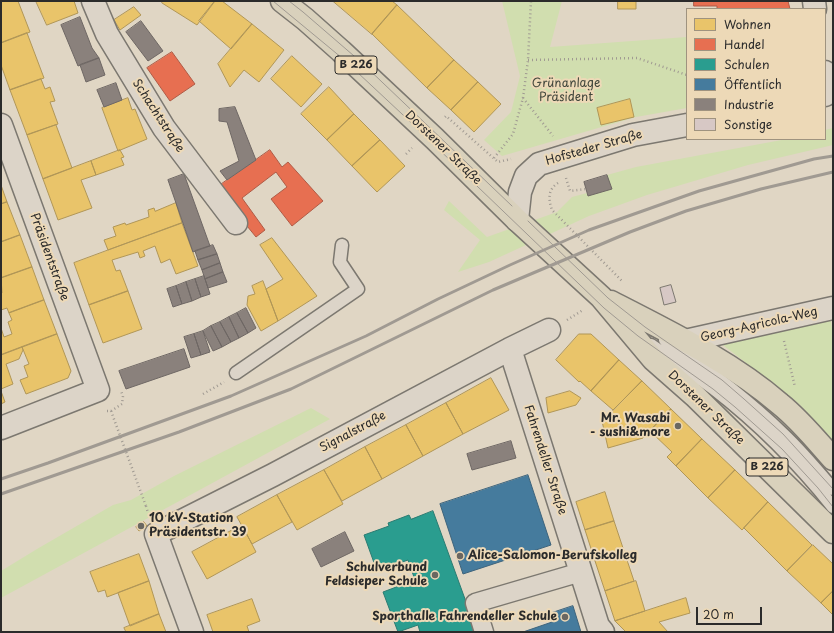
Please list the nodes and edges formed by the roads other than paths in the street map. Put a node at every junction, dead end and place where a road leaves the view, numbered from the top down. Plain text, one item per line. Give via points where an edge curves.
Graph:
1 (93, 1) edge
2 (282, 1) edge
3 (826, 77) edge
4 (826, 93) edge
5 (1, 125) edge
6 (686, 125) edge
7 (517, 220) junction
8 (236, 224) dead end
9 (342, 245) dead end
10 (833, 308) edge
11 (622, 316) junction
12 (549, 330) road end
13 (685, 341) junction
14 (510, 349) junction
15 (236, 373) road end
16 (1, 428) edge
17 (833, 459) edge
18 (833, 489) edge
19 (833, 506) edge
20 (833, 532) edge
21 (581, 572) junction
22 (192, 632) edge
23 (484, 632) edge
24 (603, 632) edge

1 - 8 street, Schachtstraße via 107,34 164,128
2 - 7 main road, Dorstener Straße / B 226 via 346,56
3 - 4 street
5 - 16 street, Präsidentstraße via 98,390
6 - 7 street, Hofsteder Straße via 633,135 539,164 526,176 520,192
7 - 11 main road, Dorstener Straße / B 226
9 - 15 lane via 340,262 358,289
10 - 13 street, Georg-Agricola-Weg
11 - 13 main road, Dorstener Straße / B 226
11 - 18 lane via 645,327 722,380 783,434
11 - 19 lane via 735,407 782,450
11 - 20 main road, Dorstener Straße / B 226 via 653,359 695,396
12 - 14 street, Signalstraße
13 - 17 main road, Dorstener Straße / B 226 via 746,378 781,404
14 - 21 street, Fahrendeller Straße
14 - 22 street, Signalstraße via 156,534
21 - 23 street via 475,603
21 - 24 street, Fahrendeller Straße via 598,626

